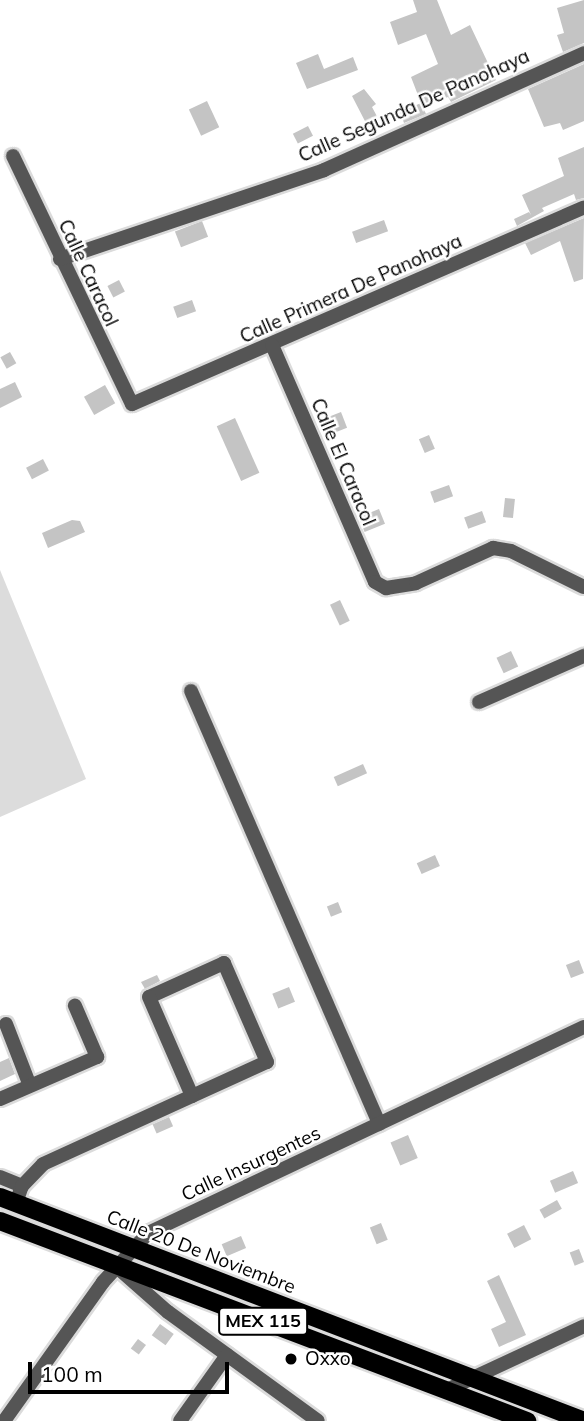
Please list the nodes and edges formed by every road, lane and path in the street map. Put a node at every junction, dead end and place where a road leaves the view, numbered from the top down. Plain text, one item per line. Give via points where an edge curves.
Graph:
1 (584, 53) edge
2 (13, 156) dead end
3 (584, 207) edge
4 (60, 259) junction
5 (272, 345) junction
6 (132, 404) joint
7 (584, 587) edge
8 (584, 656) edge
9 (191, 691) dead end
10 (479, 702) dead end
11 (75, 1006) dead end
12 (6, 1024) dead end
13 (584, 1027) edge
14 (30, 1086) junction
15 (192, 1096) junction
16 (0, 1099) edge
17 (379, 1124) junction
18 (0, 1177) edge
19 (13, 1195) edge
20 (0, 1221) edge
21 (131, 1248) junction
22 (116, 1266) junction
23 (584, 1326) edge
24 (227, 1355) junction
25 (472, 1377) junction
26 (447, 1390) junction
27 (4, 1421) edge
28 (180, 1421) edge
29 (318, 1421) edge
30 (527, 1421) edge
31 (584, 1421) edge

1 - 4 street, Calle Segunda De Panohaya via 324,170
2 - 4 street, Calle Caracol
3 - 5 street, Calle Primera De Panohaya
4 - 6 street, Calle Caracol
5 - 6 street, Calle Primera De Panohaya
5 - 7 street, Calle El Caracol via 367,568 386,588 416,583 492,548 511,551
8 - 10 street
9 - 17 street
11 - 14 street via 97,1057
12 - 14 street
13 - 17 street, Calle Insurgentes
14 - 16 street
15 - 15 street via 149,997 224,964 267,1062
15 - 19 street via 43,1164
17 - 21 street, Calle Insurgentes via 148,1233
18 - 19 street
19 - 21 main road, Calle 20 De Noviembre / MEX 115
20 - 22 main road, MEX 115
21 - 22 street, Calle Insurgentes
21 - 25 main road, Calle 20 De Noviembre / MEX 115
22 - 24 street
22 - 26 main road, MEX 115
22 - 27 street, Calle Insurgentes
23 - 25 street
24 - 28 street
24 - 29 street
25 - 26 street
25 - 31 main road, Calle 20 De Noviembre / MEX 115
26 - 30 main road, MEX 115

